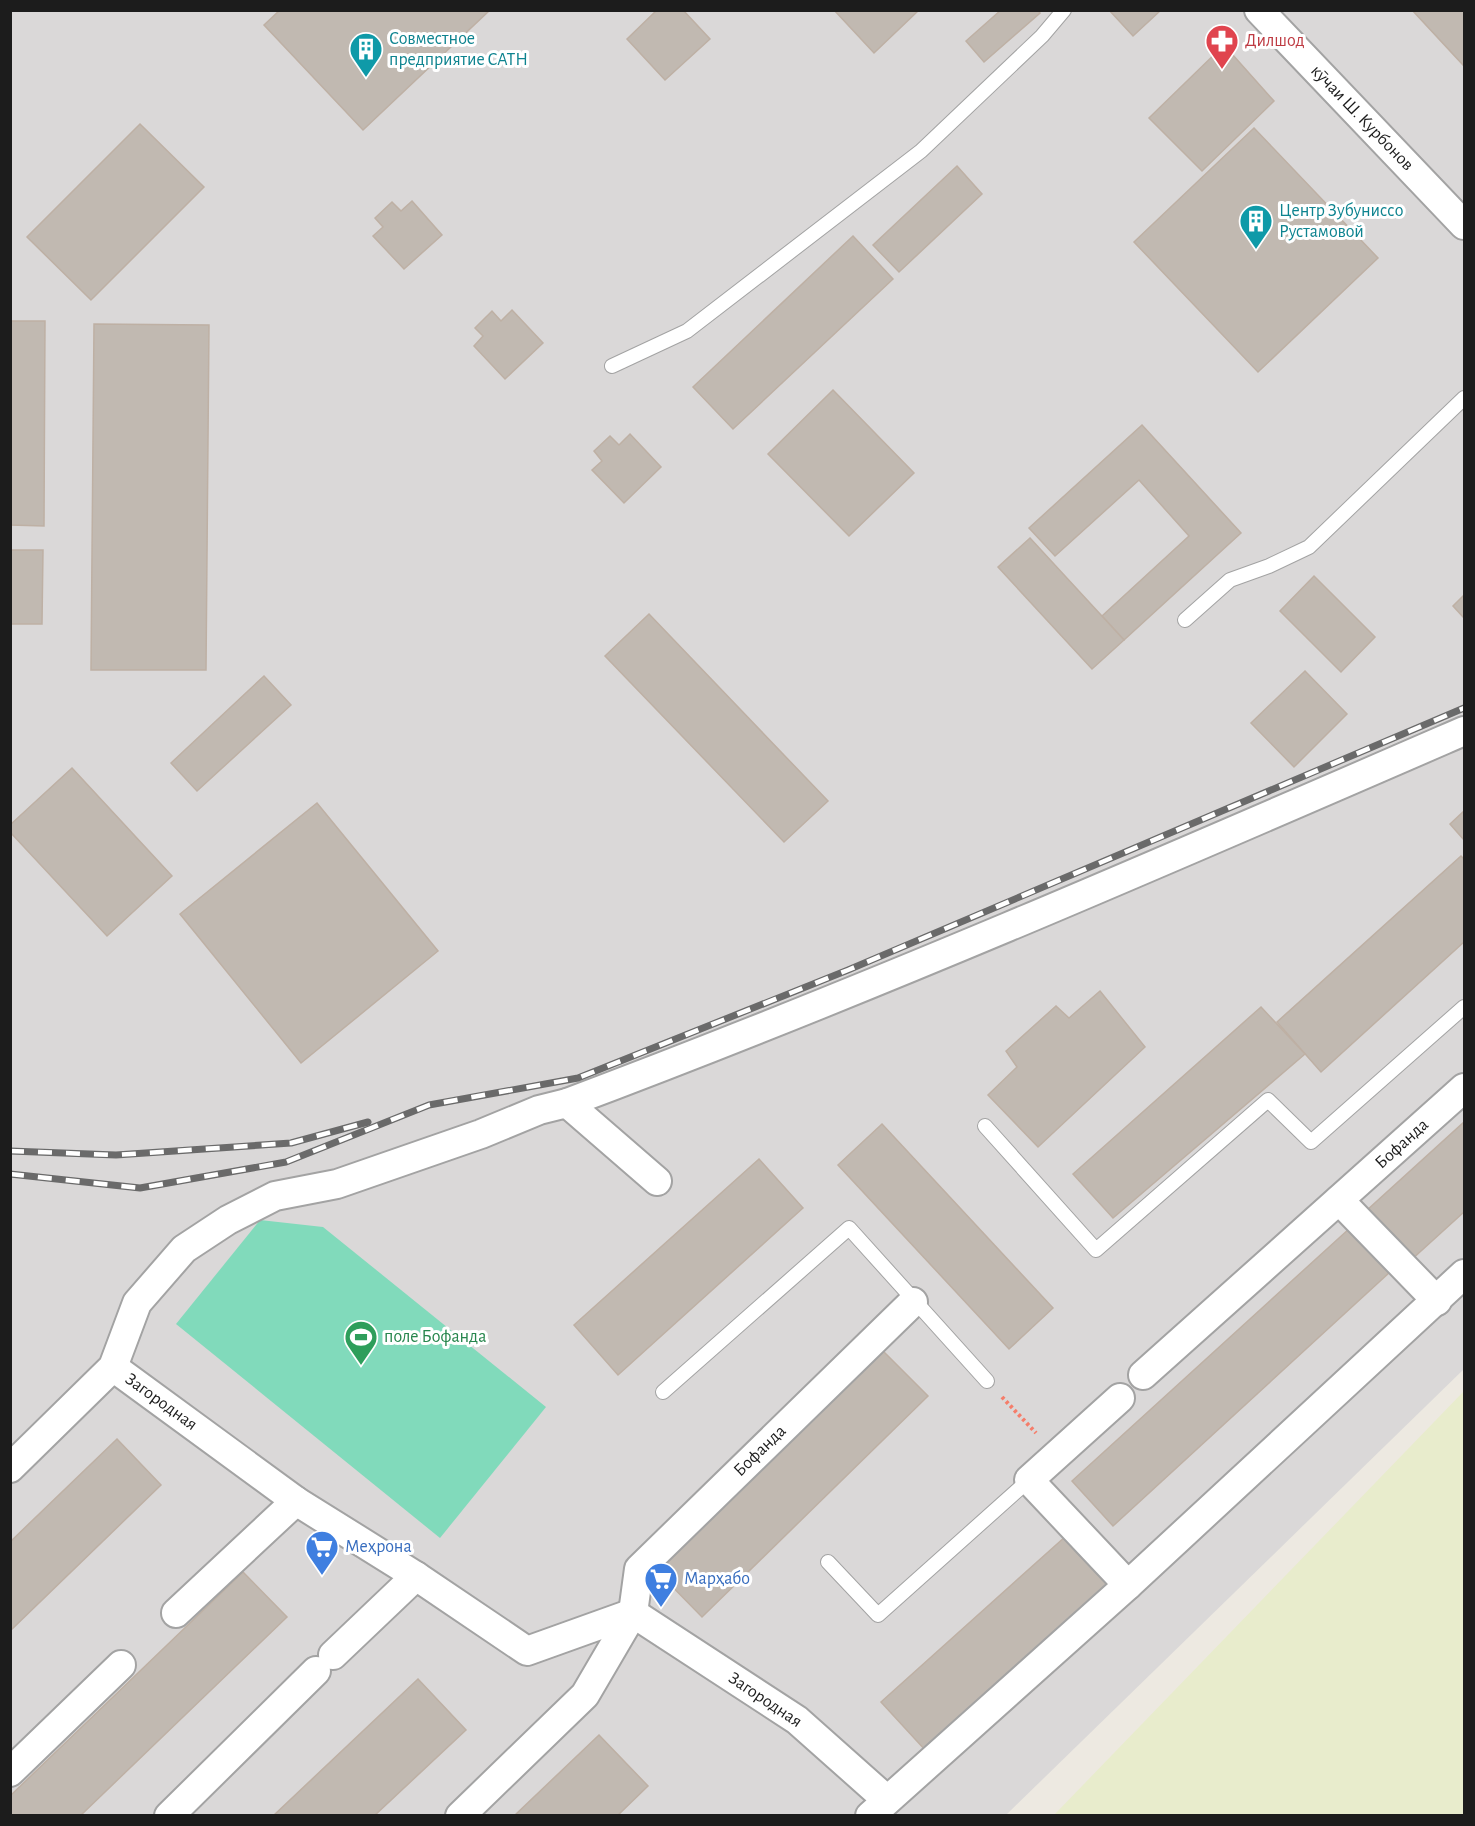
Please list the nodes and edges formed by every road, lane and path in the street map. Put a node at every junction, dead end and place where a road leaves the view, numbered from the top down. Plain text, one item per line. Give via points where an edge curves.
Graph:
1 (1064, 10) edge
2 (1259, 10) edge
3 (1464, 225) edge
4 (612, 366) dead end
5 (1464, 398) edge
6 (1185, 621) dead end
7 (1464, 731) edge
8 (1464, 1008) edge
9 (1464, 1088) edge
10 (567, 1103) junction
11 (985, 1126) dead end
12 (657, 1181) dead end
13 (1339, 1200) junction
14 (1464, 1274) edge
15 (1437, 1301) junction
16 (913, 1302) junction
17 (113, 1367) junction
18 (1143, 1375) dead end
19 (987, 1381) joint
20 (663, 1392) dead end
21 (1120, 1398) dead end
22 (1056, 1455) junction
23 (10, 1468) edge
24 (1029, 1480) junction
25 (296, 1501) junction
26 (828, 1562) dead end
27 (416, 1576) junction
28 (1128, 1585) junction
29 (176, 1613) dead end
30 (633, 1613) junction
31 (121, 1665) dead end
32 (10, 1772) edge
33 (879, 1808) edge
34 (175, 1814) edge
35 (460, 1815) edge

1 - 4 lane via 1042,36 921,151 687,331
2 - 3 street, кӯчаи Ш. Курбонов
5 - 6 lane via 1309,547 1230,580
7 - 10 street via 1037,916 725,1044
8 - 11 lane via 1311,1142 1268,1100 1096,1250
9 - 13 street, Бофанда
10 - 12 street
10 - 17 street via 337,1184 275,1196 228,1220 184,1249 137,1303
13 - 15 street
13 - 18 street, Бофанда
14 - 15 street
15 - 28 street
16 - 19 lane
16 - 20 lane via 849,1228
16 - 30 street, Бофанда via 639,1569
17 - 23 street, Загородная
17 - 25 street, Загородная
19 - 22 path
21 - 22 street
22 - 24 street
24 - 26 lane via 878,1615
24 - 28 street
25 - 27 street, Загородная
25 - 29 street
27 - 30 street, Загородная via 527,1651
27 - 34 street
28 - 33 street
30 - 33 street, Загородная via 797,1720
30 - 35 street via 585,1695
31 - 32 street

